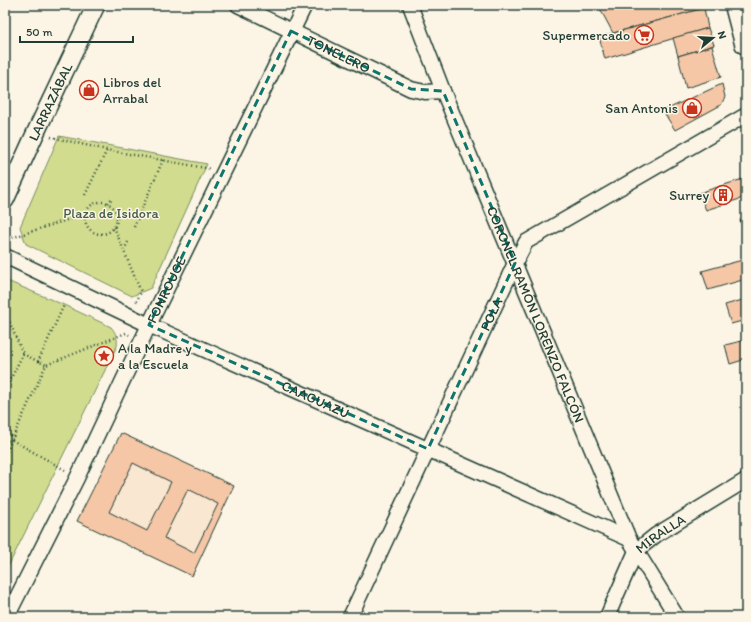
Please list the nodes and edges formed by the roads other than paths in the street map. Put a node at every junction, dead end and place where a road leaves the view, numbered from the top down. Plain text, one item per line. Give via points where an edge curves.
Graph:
1 (96, 5) edge
2 (238, 5) edge
3 (305, 5) edge
4 (410, 5) edge
5 (736, 5) edge
6 (291, 31) junction
7 (746, 43) edge
8 (443, 91) junction
9 (746, 115) edge
10 (5, 200) edge
11 (5, 256) edge
12 (515, 263) junction
13 (149, 325) junction
14 (428, 449) junction
15 (746, 480) edge
16 (629, 539) junction
17 (636, 551) junction
18 (7, 617) edge
19 (350, 617) edge
20 (607, 617) edge
21 (677, 617) edge

1 - 10 street, LARRAZÁBAL
2 - 6 street, TONELERO
3 - 6 street, FONROUGE
4 - 8 street, CORONEL RAMÓN LORENZO FALCÓN
5 - 7 main road
6 - 8 street, TONELERO via 411,89 425,92
6 - 13 street, FONROUGE
8 - 12 street, CORONEL RAMÓN LORENZO FALCÓN
9 - 12 street, POLA via 526,242
11 - 13 street, CAAGUAZÚ
12 - 14 street, POLA
12 - 16 street, CORONEL RAMÓN LORENZO FALCÓN
13 - 14 street, CAAGUAZÚ
13 - 18 street, FONROUGE via 77,478
14 - 16 street, CAAGUAZÚ
14 - 19 street, POLA
15 - 17 street, MIRALLA via 656,535
16 - 17 street, CORONEL RAMÓN LORENZO FALCÓN
17 - 20 street, MIRALLA
17 - 21 street, CORONEL RAMÓN LORENZO FALCÓN

